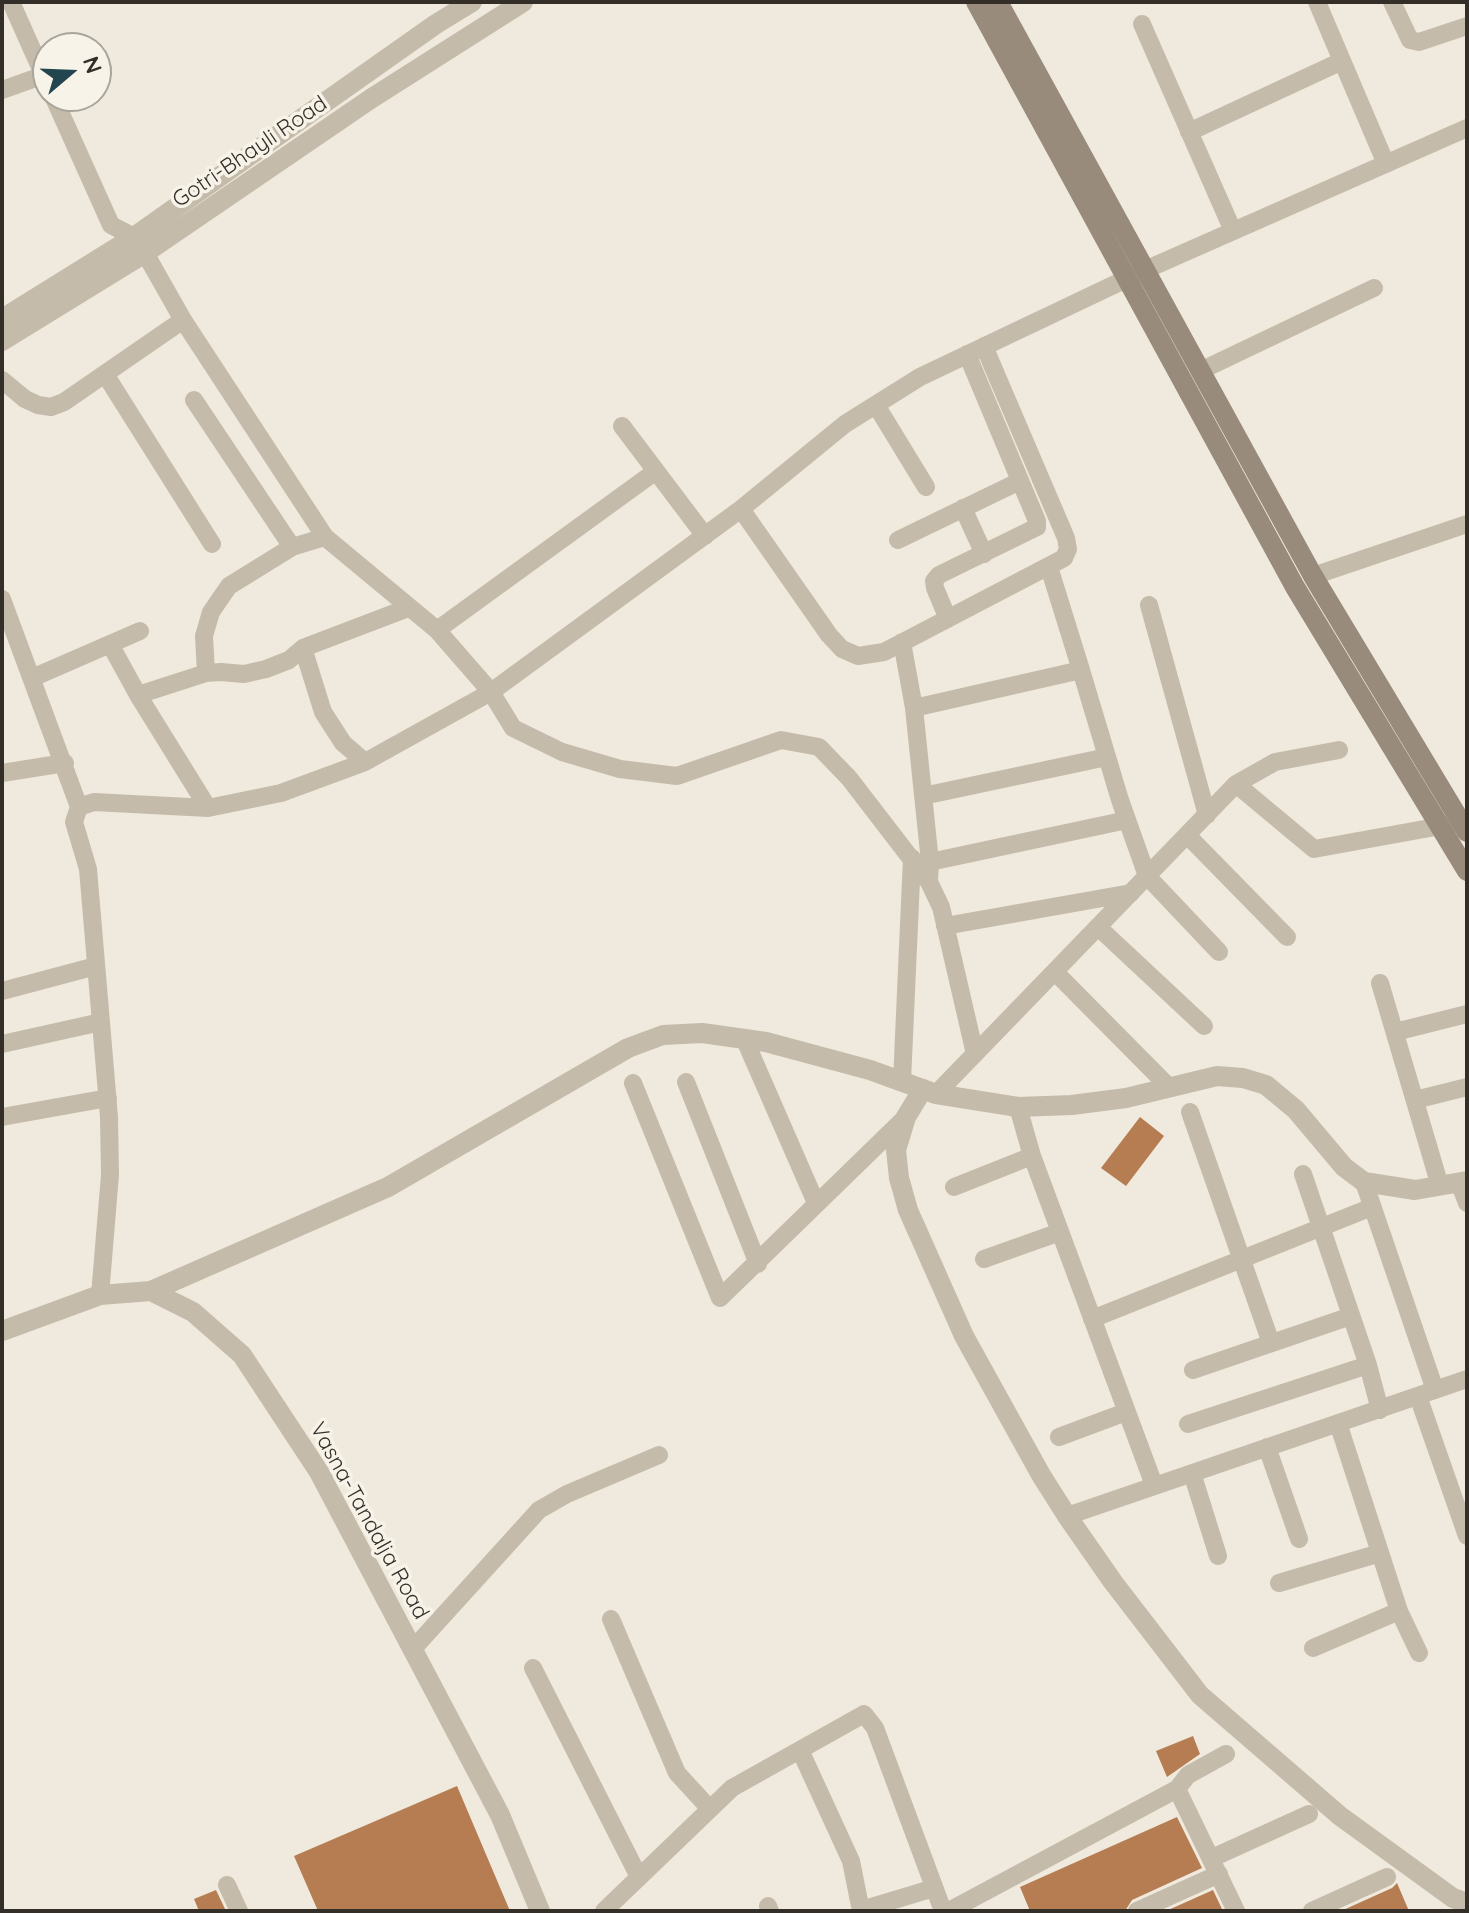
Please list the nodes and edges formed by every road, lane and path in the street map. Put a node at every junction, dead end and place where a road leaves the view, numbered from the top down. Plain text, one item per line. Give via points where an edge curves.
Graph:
1 (11, 2) edge
2 (472, 2) edge
3 (523, 2) edge
4 (976, 2) edge
5 (998, 2) edge
6 (1317, 2) edge
7 (1392, 2) edge
8 (1142, 24) dead end
9 (1467, 26) edge
10 (32, 49) edge
11 (1342, 61) junction
12 (32, 83) edge
13 (2, 90) edge
14 (60, 112) edge
15 (1466, 131) edge
16 (1189, 132) junction
17 (1386, 164) junction
18 (1233, 231) junction
19 (139, 245) junction
20 (1136, 274) junction
21 (1374, 288) dead end
22 (2, 319) edge
23 (183, 320) junction
24 (2, 341) edge
25 (975, 350) junction
26 (1200, 371) junction
27 (105, 374) junction
28 (2, 380) edge
29 (194, 400) dead end
30 (876, 405) junction
31 (622, 426) dead end
32 (656, 471) junction
33 (1020, 481) junction
34 (926, 487) dead end
35 (963, 508) junction
36 (741, 509) junction
37 (1467, 524) edge
38 (705, 536) junction
39 (325, 537) junction
40 (898, 540) dead end
41 (212, 544) dead end
42 (292, 547) junction
43 (984, 554) junction
44 (1049, 567) junction
45 (1313, 576) junction
46 (2, 599) edge
47 (1149, 605) dead end
48 (408, 608) junction
49 (948, 619) junction
50 (437, 630) junction
51 (140, 631) dead end
52 (902, 642) junction
53 (110, 644) junction
54 (303, 648) junction
55 (1081, 670) junction
56 (206, 673) junction
57 (32, 678) junction
58 (491, 692) junction
59 (138, 695) junction
60 (914, 708) junction
61 (1339, 750) dead end
62 (1107, 757) junction
63 (365, 762) junction
64 (65, 763) junction
65 (2, 773) edge
66 (1236, 784) junction
67 (923, 796) junction
68 (79, 807) junction
69 (208, 808) junction
70 (1207, 815) junction
71 (1127, 820) junction
72 (1440, 826) junction
73 (1464, 827) edge
74 (1187, 835) junction
75 (921, 860) junction
76 (1467, 871) edge
77 (1147, 876) junction
78 (1131, 893) junction
79 (945, 926) junction
80 (1098, 927) junction
81 (1287, 937) dead end
82 (1219, 952) dead end
83 (96, 966) junction
84 (1055, 972) junction
85 (1380, 983) dead end
86 (2, 991) edge
87 (1467, 1014) edge
88 (101, 1022) junction
89 (1204, 1026) dead end
90 (1395, 1032) junction
91 (744, 1038) junction
92 (2, 1044) edge
93 (975, 1054) junction
94 (902, 1081) junction
95 (686, 1082) dead end
96 (633, 1083) dead end
97 (1467, 1087) edge
98 (1170, 1088) junction
99 (929, 1092) junction
100 (108, 1098) junction
101 (1415, 1100) junction
102 (1018, 1107) junction
103 (1190, 1112) dead end
104 (2, 1117) edge
105 (906, 1117) junction
106 (1032, 1156) junction
107 (1303, 1174) dead end
108 (1364, 1182) junction
109 (1455, 1183) edge
110 (954, 1187) dead end
111 (816, 1203) junction
112 (1467, 1203) edge
113 (1372, 1207) junction
114 (1321, 1227) junction
115 (1060, 1232) junction
116 (984, 1259) dead end
117 (1241, 1260) junction
118 (758, 1264) junction
119 (151, 1291) junction
120 (100, 1295) junction
121 (1351, 1316) junction
122 (1092, 1319) junction
123 (2, 1331) edge
124 (1271, 1343) junction
125 (1368, 1365) junction
126 (1193, 1370) dead end
127 (1467, 1379) edge
128 (1427, 1393) junction
129 (1380, 1410) junction
130 (1126, 1412) junction
131 (1338, 1423) junction
132 (1188, 1424) dead end
133 (1059, 1437) dead end
134 (1267, 1447) junction
135 (659, 1455) dead end
136 (1192, 1473) junction
137 (1154, 1485) junction
138 (1067, 1516) junction
139 (1467, 1536) edge
140 (1299, 1539) dead end
141 (1380, 1553) junction
142 (1218, 1556) dead end
143 (1279, 1583) dead end
144 (1399, 1611) junction
145 (611, 1619) dead end
146 (1313, 1648) dead end
147 (412, 1650) junction
148 (1419, 1653) dead end
149 (533, 1668) dead end
150 (800, 1750) junction
151 (1226, 1754) dead end
152 (1177, 1789) junction
153 (710, 1809) junction
154 (1309, 1814) dead end
155 (1215, 1866) junction
156 (639, 1877) junction
157 (1387, 1877) dead end
158 (227, 1885) dead end
159 (934, 1888) junction
160 (1467, 1903) edge
161 (861, 1910) edge
162 (239, 1911) edge
163 (540, 1911) edge
164 (604, 1911) edge
165 (946, 1911) edge
166 (1137, 1911) edge
167 (1236, 1911) edge
168 (1312, 1911) edge

1 - 10 street
2 - 19 street, Gotri-Bhayli Road
3 - 19 street, Gotri-Bhayli Road
4 - 20 main road
5 - 20 main road
6 - 11 street
7 - 9 street via 1410,40 1419,42
8 - 16 street
11 - 16 street
11 - 17 street
12 - 13 street
14 - 19 street via 106,217
15 - 17 street
16 - 18 street
17 - 18 street
18 - 20 street
19 - 22 street, Gotri-Bhayli Road
19 - 23 street
19 - 24 street, Gotri-Bhayli Road
20 - 25 street
20 - 26 main road
20 - 72 main road via 1295,587
21 - 26 street
23 - 27 street
23 - 39 street
25 - 30 street
25 - 33 street
25 - 44 street via 1066,538 1064,558
26 - 45 main road
27 - 28 street via 51,407 25,399
27 - 41 street
29 - 42 street
30 - 34 street
30 - 36 street
31 - 32 street
32 - 38 street
32 - 50 street
33 - 35 street
33 - 43 street via 1037,527
35 - 40 street
35 - 43 street
36 - 38 street
36 - 52 street via 842,649 858,656 884,652
37 - 45 street
38 - 58 street
39 - 42 street
39 - 48 street
42 - 56 street via 229,586 211,612 204,636
43 - 49 street via 934,581
44 - 49 street
44 - 55 street
45 - 73 main road
46 - 57 street
47 - 70 street
48 - 50 street
48 - 54 street
49 - 52 street
50 - 58 street
51 - 53 street
52 - 60 street
53 - 57 street
53 - 59 street
54 - 56 street via 266,669
54 - 63 street via 323,712 343,743
55 - 60 street
55 - 62 street
56 - 59 street
57 - 64 street
58 - 63 street
58 - 75 street via 513,728 562,752 620,769 677,776 781,740 819,747
59 - 69 street
60 - 67 street
61 - 66 street via 1275,762
62 - 67 street
62 - 71 street
63 - 69 street via 281,793
64 - 65 street
64 - 68 street
66 - 70 street
66 - 72 street via 1314,849
67 - 75 street
68 - 69 street via 94,802
68 - 83 street via 74,822 88,869
70 - 74 street
71 - 75 street
71 - 77 street
72 - 73 street
72 - 76 main road
74 - 77 street
74 - 81 street
75 - 79 street
75 - 94 street
77 - 78 street
77 - 82 street
78 - 79 street
78 - 80 street
79 - 93 street
80 - 84 street
80 - 89 street
83 - 86 street
83 - 88 street
84 - 93 street
84 - 98 street
85 - 90 street
87 - 90 street
88 - 92 street
88 - 100 street
90 - 101 street
91 - 94 street
91 - 111 street
91 - 119 street via 663,1035 628,1048 388,1187
93 - 99 street
94 - 99 street
95 - 118 street
96 - 118 street via 720,1298
97 - 101 street
98 - 102 street via 1099,1101
98 - 108 street via 1217,1076 1266,1085
99 - 102 street
99 - 105 street
100 - 104 street
100 - 120 street via 110,1175
101 - 109 street
102 - 106 street
103 - 117 street
105 - 111 street
105 - 138 street via 896,1150 908,1210 964,1336
106 - 110 street
106 - 115 street
107 - 114 street
108 - 109 street via 1415,1190
108 - 113 street
109 - 112 street
111 - 118 street
113 - 114 street
113 - 128 street
114 - 117 street
114 - 121 street
115 - 116 street
115 - 122 street
117 - 122 street
117 - 124 street
119 - 120 street
119 - 147 street, Vasna-Tandalja Road via 193,1312 242,1355 319,1472
120 - 123 street
121 - 124 street
121 - 125 street
122 - 130 street
124 - 126 street
125 - 129 street
125 - 132 street
127 - 128 street
128 - 129 street
128 - 139 street
129 - 131 street
130 - 133 street
130 - 137 street
131 - 134 street
131 - 141 street
134 - 136 street
134 - 140 street
135 - 147 street via 539,1510
136 - 137 street
136 - 142 street
137 - 138 street
138 - 160 street via 1200,1695 1340,1816
141 - 143 street
141 - 144 street
144 - 146 street
144 - 148 street
145 - 153 street via 677,1773
147 - 163 street, Vasna-Tandalja Road via 500,1815
149 - 156 street
150 - 153 street via 732,1788
150 - 159 street via 864,1714 875,1728
150 - 161 street via 851,1861
151 - 152 street via 1188,1775
152 - 155 street
152 - 165 street
153 - 156 street
154 - 155 street
155 - 166 street
155 - 167 street
156 - 164 street
157 - 168 street
158 - 162 street
159 - 161 street
159 - 165 street

